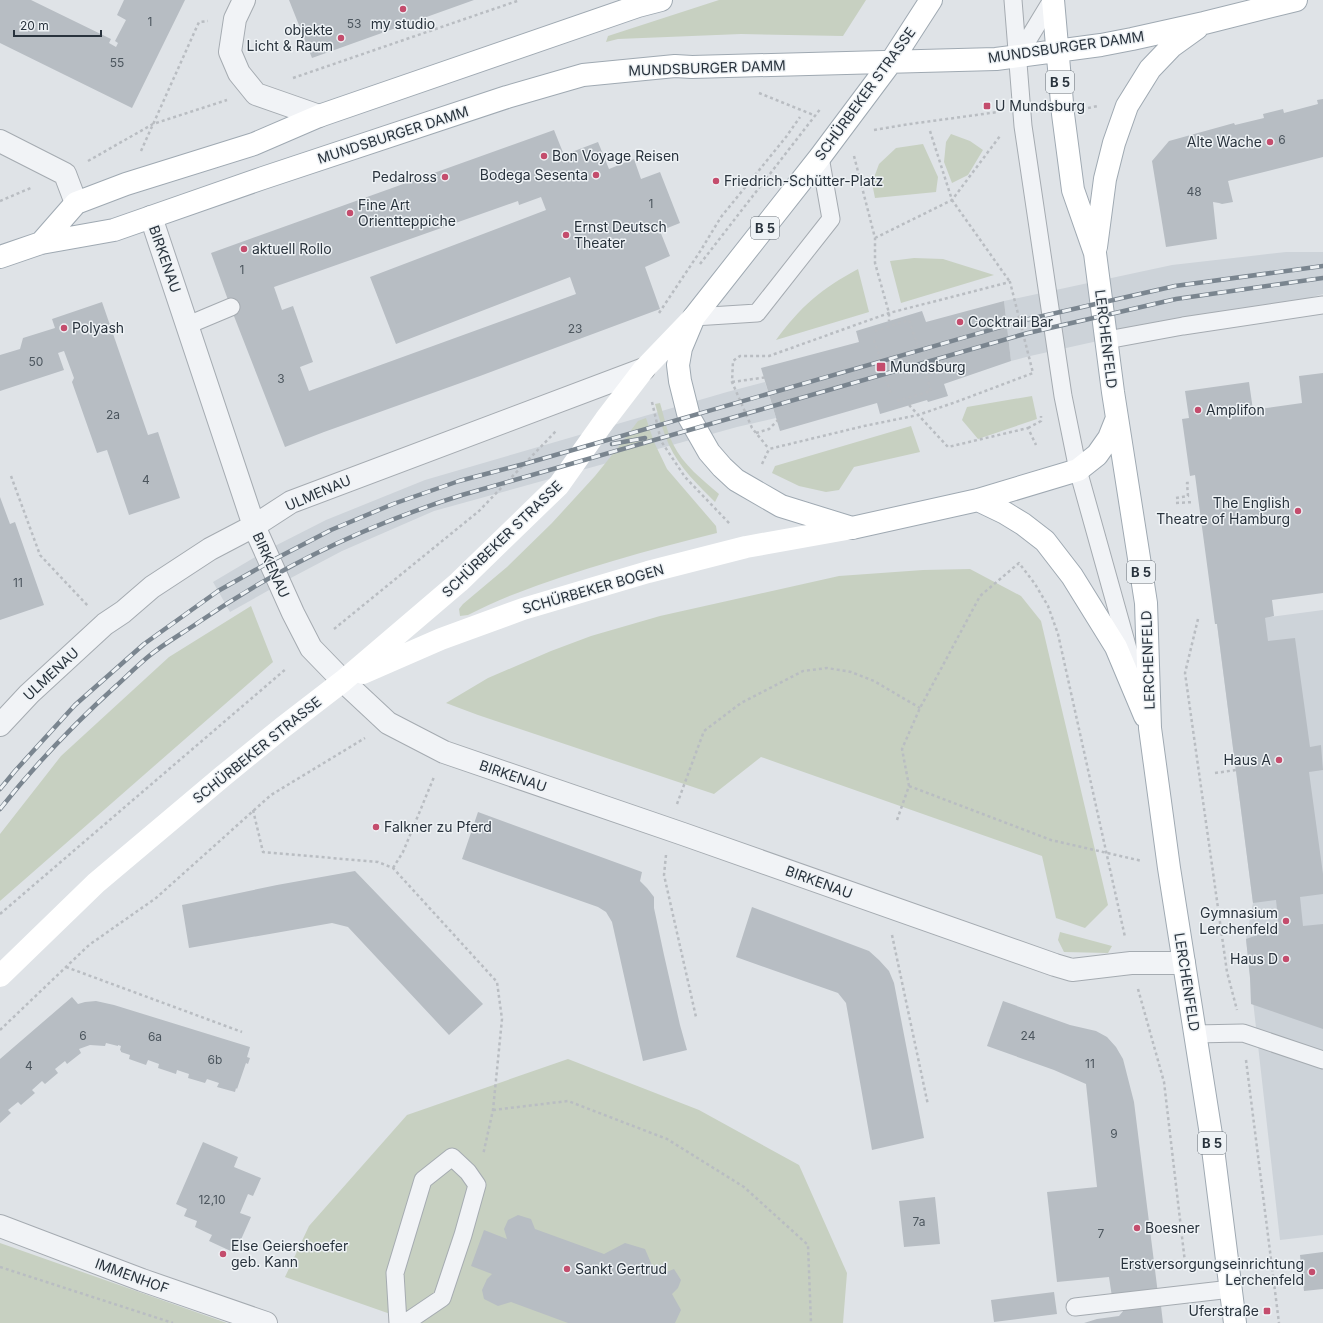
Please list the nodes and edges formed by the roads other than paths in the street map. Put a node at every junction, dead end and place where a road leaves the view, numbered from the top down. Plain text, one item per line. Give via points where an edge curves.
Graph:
1 (661, 0) edge
2 (931, 0) edge
3 (1013, 0) edge
4 (1052, 0) edge
5 (1296, 0) edge
6 (239, 9) edge
7 (1204, 23) junction
8 (1058, 50) junction
9 (1018, 56) junction
10 (891, 62) junction
11 (319, 116) junction
12 (0, 141) edge
13 (820, 157) junction
14 (76, 204) junction
15 (151, 217) junction
16 (41, 243) junction
17 (1096, 253) junction
18 (0, 257) edge
19 (1323, 305) edge
20 (230, 307) dead end
21 (694, 317) junction
22 (188, 325) junction
23 (1107, 340) junction
24 (644, 369) junction
25 (1117, 418) junction
26 (1078, 470) junction
27 (978, 500) junction
28 (254, 526) junction
29 (852, 528) junction
30 (343, 681) junction
31 (0, 725) edge
32 (1150, 728) junction
33 (1184, 963) junction
34 (0, 976) edge
35 (1195, 1034) junction
36 (1323, 1060) edge
37 (0, 1226) edge
38 (1232, 1289) junction
39 (1075, 1307) dead end
40 (266, 1323) edge
41 (398, 1323) edge
42 (405, 1323) edge
43 (1235, 1323) edge

1 - 11 main road, MUNDSBURGER DAMM
2 - 10 main road, SCHÜRBEKER STRASSE / B 5
3 - 9 lane
4 - 8 main road, LERCHENFELD / B 5
4 - 9 lane
5 - 7 main road, MUNDSBURGER DAMM
6 - 11 street via 230,52 239,73 253,92
7 - 8 main road, MUNDSBURGER DAMM via 1101,45
7 - 17 main road via 1172,46 1150,69 1127,106 1114,142 1105,179
8 - 9 main road, MUNDSBURGER DAMM
8 - 17 main road, LERCHENFELD / B 5 via 1073,190
9 - 10 main road, MUNDSBURGER DAMM
9 - 26 lane via 1027,158 1063,396
10 - 13 main road, SCHÜRBEKER STRASSE / B 5
10 - 15 main road, MUNDSBURGER DAMM via 675,66 583,75 500,100
11 - 14 main road, MUNDSBURGER DAMM via 254,144 126,184
12 - 14 street via 65,174
13 - 21 main road, SCHÜRBEKER STRASSE / B 5
13 - 21 lane via 831,219 757,313
14 - 16 main road, MUNDSBURGER DAMM
15 - 16 main road, MUNDSBURGER DAMM via 114,230
15 - 22 street, BIRKENAU
16 - 18 main road, MUNDSBURGER DAMM
17 - 23 main road, LERCHENFELD / B 5
19 - 23 lane
20 - 22 lane
21 - 24 main road, SCHÜRBEKER STRASSE
21 - 29 main road, SCHÜRBEKER BOGEN / B 5 via 681,348 678,365 689,416 709,452 736,480 781,506
22 - 28 street, BIRKENAU
23 - 25 main road, LERCHENFELD / B 5
24 - 28 street, ULMENAU via 291,502
24 - 30 main road, SCHÜRBEKER STRASSE via 559,485 459,582
25 - 26 main road, SCHÜRBEKER BOGEN via 1109,438 1097,455
25 - 32 main road, LERCHENFELD / B 5 via 1146,603
26 - 27 main road, SCHÜRBEKER BOGEN
26 - 32 lane
27 - 29 main road, SCHÜRBEKER BOGEN / B 5
27 - 32 main road, B 5 via 1023,524 1045,541 1072,576 1116,647
28 - 30 street, BIRKENAU via 293,613 312,648
28 - 31 street, ULMENAU via 210,549 152,587 105,624 29,694
29 - 30 main road, SCHÜRBEKER BOGEN via 746,547 648,572 530,607 441,639
30 - 33 street, BIRKENAU via 388,723 444,752 1072,970 1131,963
30 - 34 main road, SCHÜRBEKER STRASSE via 229,771 96,882
32 - 33 main road, LERCHENFELD / B 5
33 - 35 main road, LERCHENFELD / B 5
35 - 36 lane via 1243,1033
35 - 38 main road, LERCHENFELD / B 5
37 - 40 street, IMMENHOF via 142,1280
38 - 39 lane
38 - 43 main road, LERCHENFELD / B 5
41 - 42 lane via 395,1273 423,1180 452,1157 477,1185 463,1235 442,1298

